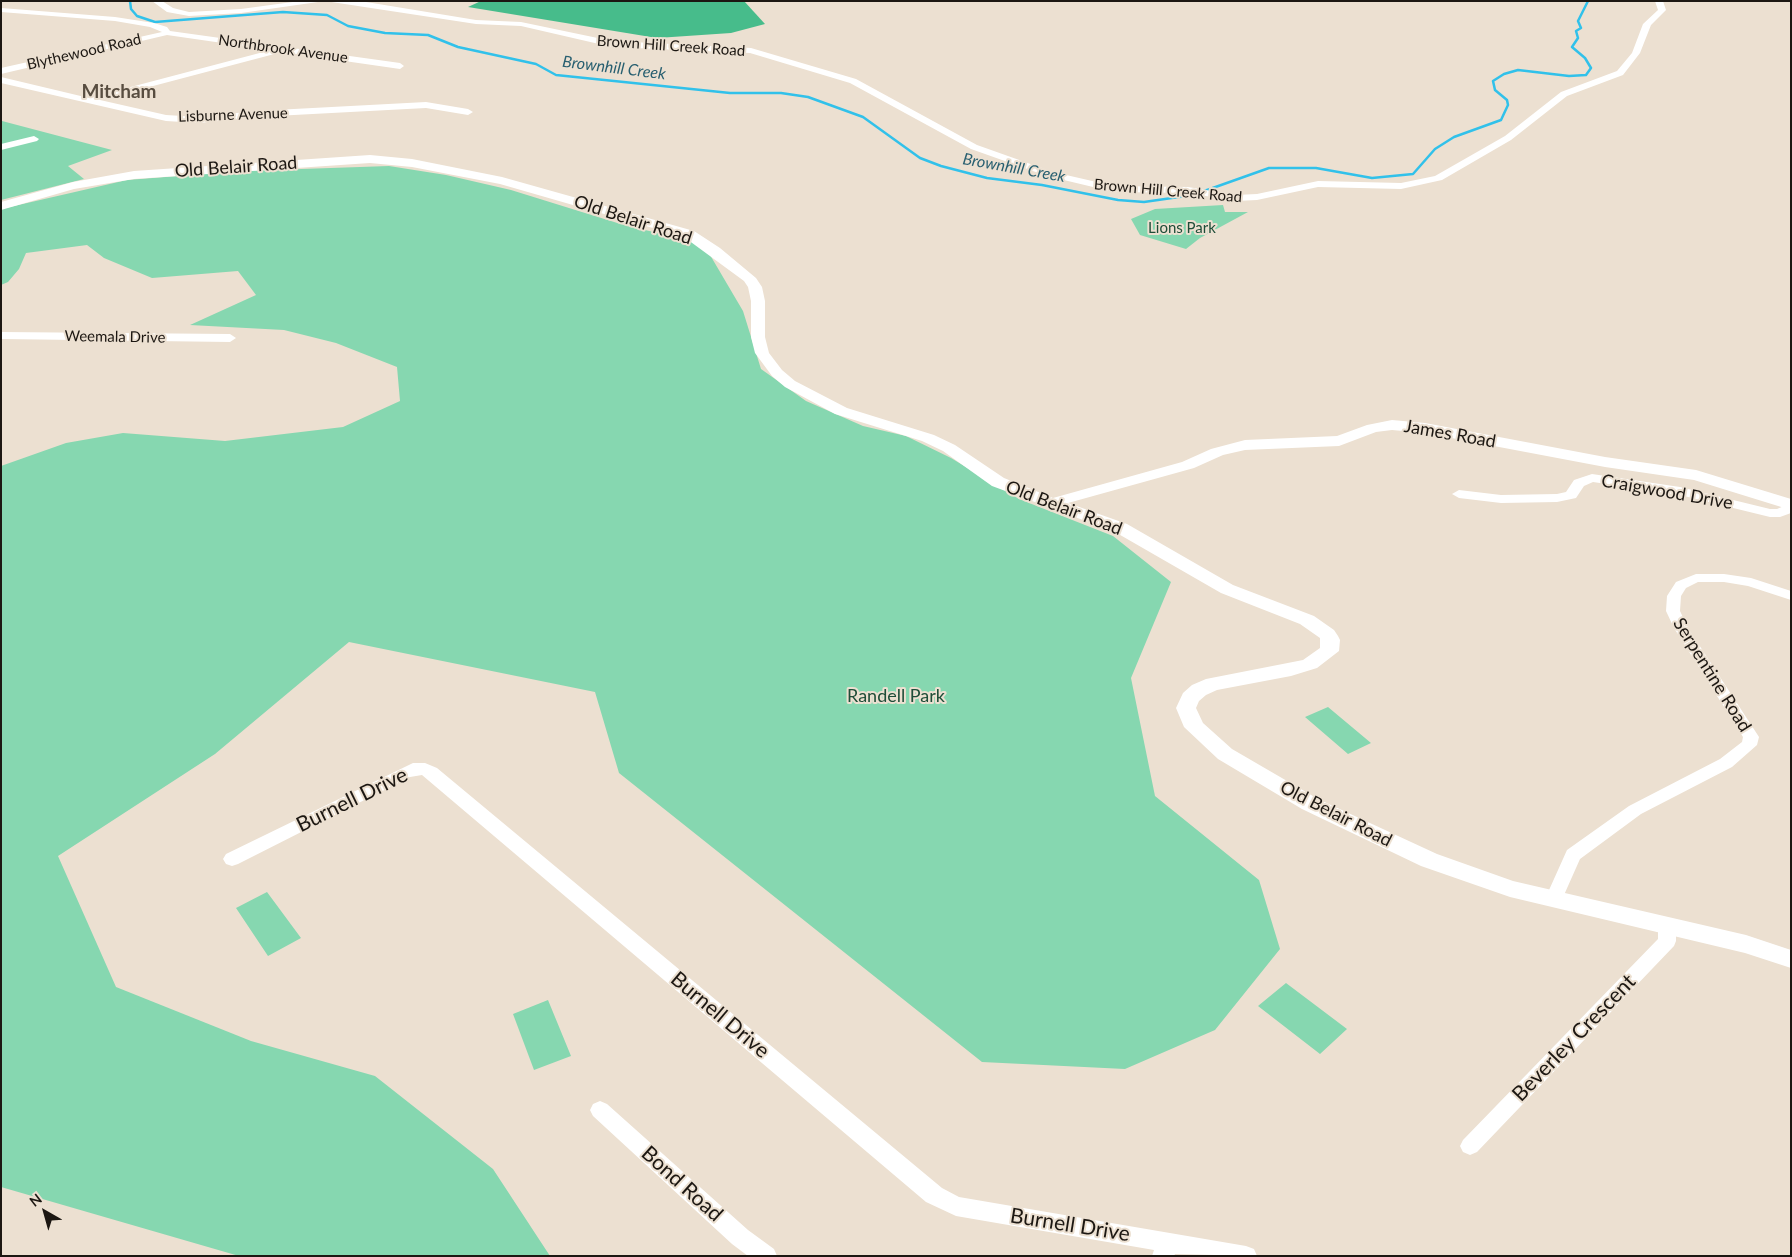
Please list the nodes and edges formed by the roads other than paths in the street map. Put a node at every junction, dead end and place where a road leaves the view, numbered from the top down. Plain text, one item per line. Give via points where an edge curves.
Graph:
1 (156, 1) edge
2 (321, 1) edge
3 (329, 1) edge
4 (1659, 1) edge
5 (1, 10) edge
6 (10, 11) junction
7 (1, 16) edge
8 (167, 33) junction
9 (284, 50) junction
10 (400, 66) dead end
11 (1, 71) edge
12 (1, 80) edge
13 (86, 101) junction
14 (468, 112) dead end
15 (34, 138) dead end
16 (1, 147) edge
17 (1, 206) edge
18 (1, 335) edge
19 (230, 338) dead end
20 (1458, 494) dead end
21 (1054, 504) junction
22 (1791, 506) edge
23 (1791, 596) edge
24 (232, 859) dead end
25 (1554, 899) junction
26 (1667, 925) junction
27 (1791, 959) edge
28 (600, 1110) dead end
29 (1470, 1146) dead end
30 (1165, 1248) edge
31 (766, 1256) edge
32 (1246, 1256) edge

1 - 2 street via 182,13
3 - 4 street, Brown Hill Creek Road via 476,22 521,24 612,44 752,52 853,80 974,147 1088,185 1257,197 1318,184 1401,186 1438,178 1508,138 1564,94 1620,73 1636,53 1647,24 1662,10
5 - 6 street
6 - 7 street
6 - 8 street via 115,19 151,25
8 - 9 street, Northbrook Avenue
8 - 11 street, Blythewood Road
9 - 10 street, Northbrook Avenue
9 - 13 street
12 - 13 street, Lisburne Avenue
13 - 14 street, Lisburne Avenue via 166,118 199,120 426,105
15 - 16 street
17 - 21 main road, Old Belair Road via 73,186 134,175 355,159 412,163 552,194 617,216 688,234 716,251 749,278 755,287 762,353 790,384 841,412 928,438 949,448 998,482
18 - 19 street, Weemala Drive
20 - 22 street, Craigwood Drive via 1557,498 1571,495 1579,483 1592,478 1680,491 1770,513 1780,513
21 - 22 main road, James Road via 1245,445 1339,441 1373,428 1392,425 1425,428 1605,462 1696,474
21 - 25 main road, Old Belair Road via 1120,528 1227,589 1308,620 1327,634 1331,640 1329,651 1310,664 1213,684 1190,698 1186,708 1194,727 1225,754 1310,804 1429,860 1510,889
23 - 25 street, Serpentine Road via 1751,582 1724,578 1696,578 1681,585 1674,596 1673,611 1751,737 1749,745 1726,763 1635,810 1573,856
24 - 30 street, Burnell Drive via 404,772 414,769 432,772 934,1195 956,1206
25 - 26 main road, Old Belair Road
26 - 27 main road, Old Belair Road via 1746,944
26 - 29 street, Beverley Crescent via 1667,941
28 - 31 street, Bond Road via 740,1237
30 - 32 street, Burnell Drive

